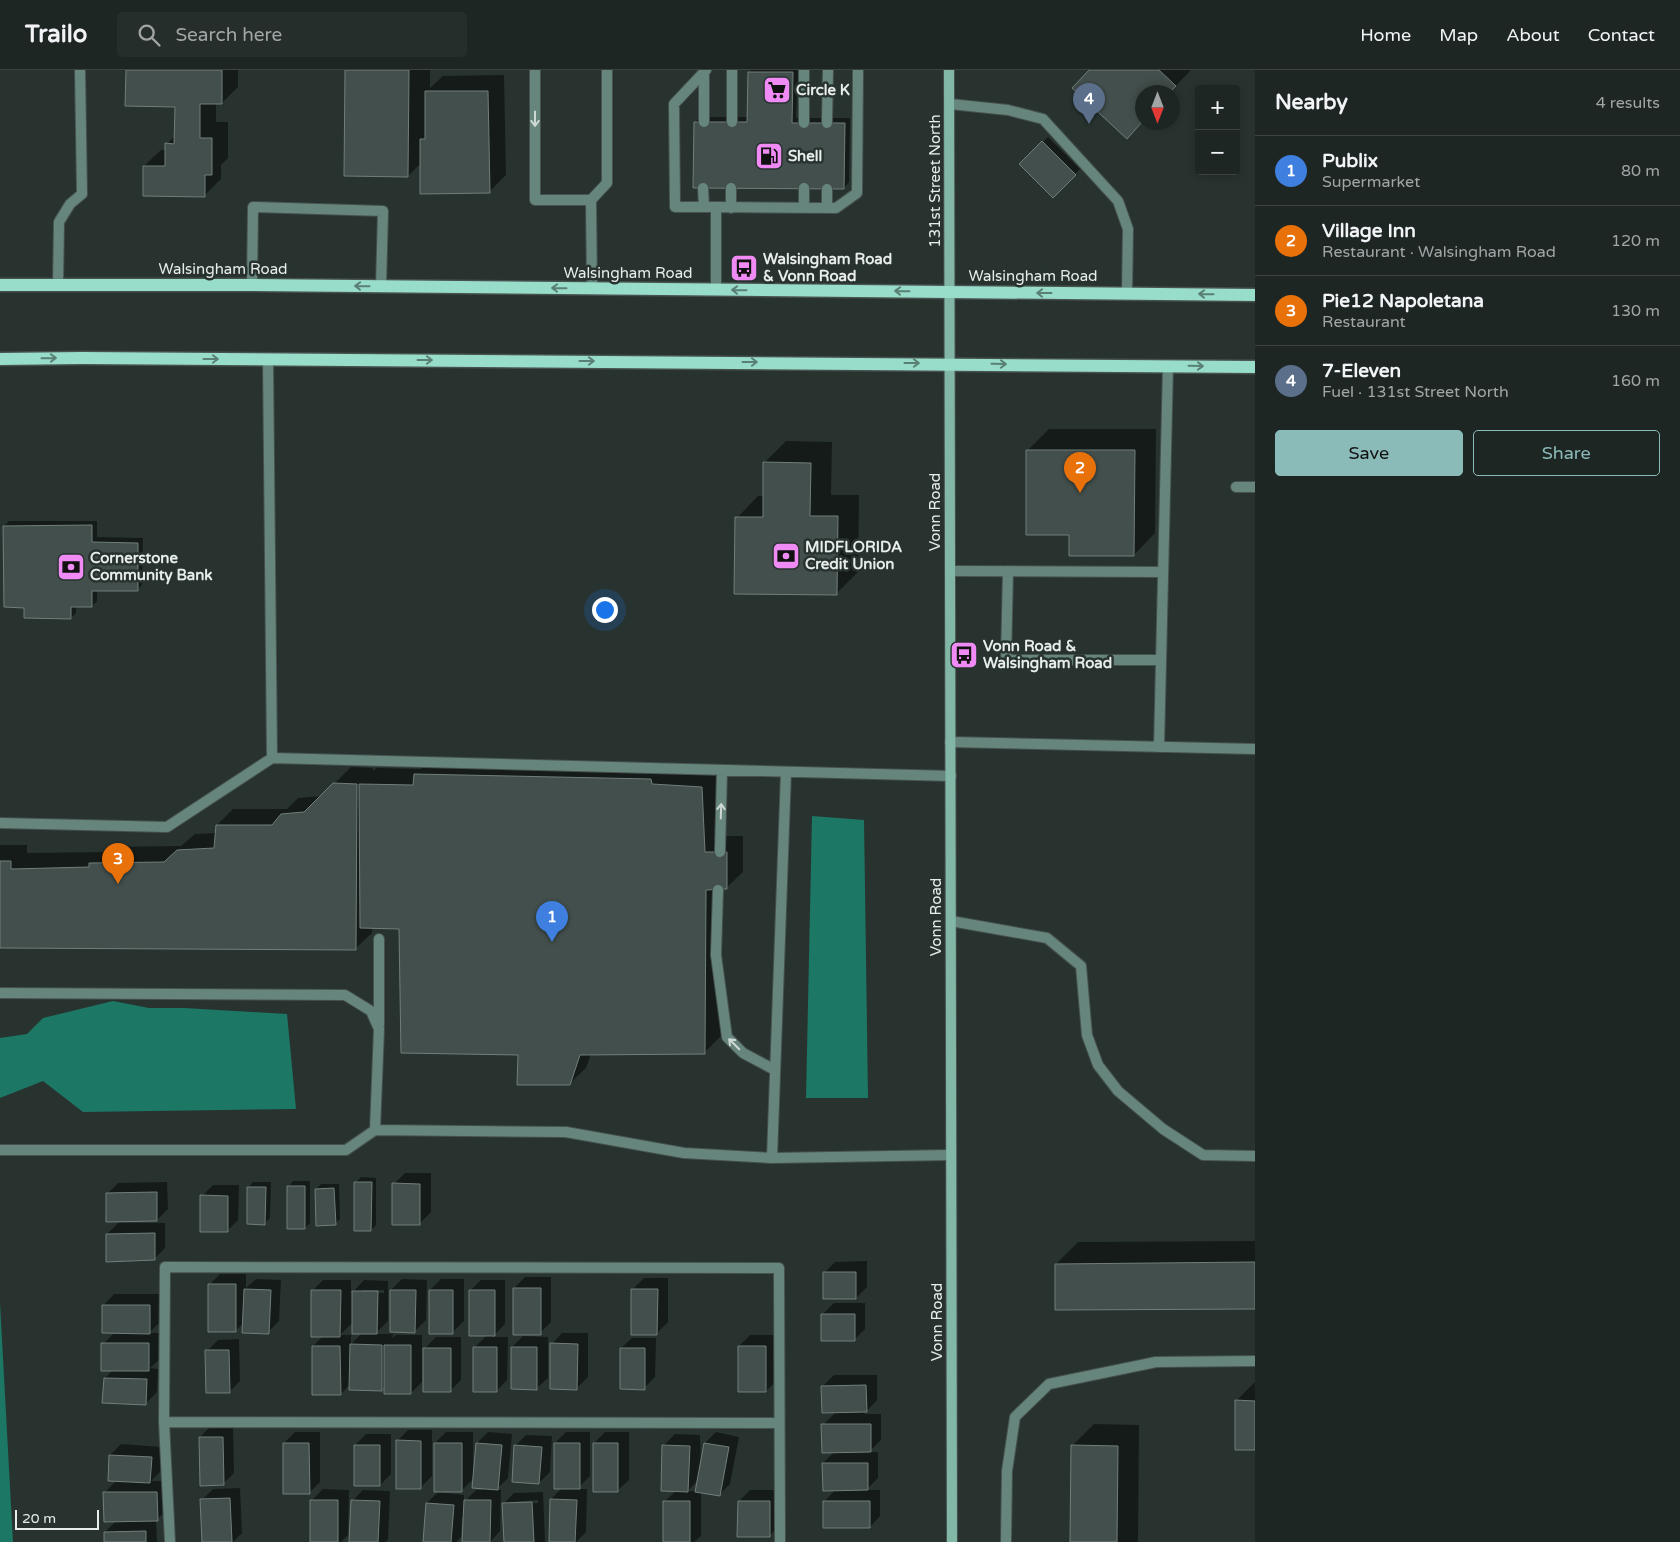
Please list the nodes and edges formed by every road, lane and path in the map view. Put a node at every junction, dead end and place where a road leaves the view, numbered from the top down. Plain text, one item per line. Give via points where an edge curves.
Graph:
1 (80, 70) edge
2 (535, 70) edge
3 (608, 70) edge
4 (732, 70) edge
5 (804, 70) edge
6 (828, 70) edge
7 (858, 70) edge
8 (949, 70) edge
9 (705, 72) edge
10 (950, 104) junction
11 (704, 122) dead end
12 (732, 122) dead end
13 (804, 123) dead end
14 (827, 123) dead end
15 (703, 188) dead end
16 (731, 188) dead end
17 (804, 188) dead end
18 (827, 189) dead end
19 (592, 200) junction
20 (704, 208) junction
21 (716, 208) junction
22 (731, 208) junction
23 (804, 208) junction
24 (827, 208) junction
25 (58, 284) junction
26 (0, 285) edge
27 (252, 285) junction
28 (381, 287) junction
29 (592, 289) junction
30 (716, 290) junction
31 (950, 292) junction
32 (1127, 293) junction
33 (1255, 295) edge
34 (0, 359) edge
35 (268, 359) junction
36 (950, 364) junction
37 (1168, 366) junction
38 (1255, 367) edge
39 (1236, 487) dead end
40 (1255, 487) edge
41 (950, 571) junction
42 (1008, 571) junction
43 (1163, 572) junction
44 (1161, 660) junction
45 (950, 742) junction
46 (1158, 747) junction
47 (1255, 749) edge
48 (272, 758) junction
49 (722, 770) junction
50 (786, 772) junction
51 (951, 776) junction
52 (0, 823) edge
53 (720, 852) dead end
54 (718, 890) dead end
55 (951, 921) junction
56 (379, 939) dead end
57 (0, 993) edge
58 (379, 1029) junction
59 (775, 1070) junction
60 (375, 1130) junction
61 (0, 1150) edge
62 (951, 1155) junction
63 (1255, 1156) edge
64 (772, 1158) junction
65 (1255, 1361) edge
66 (164, 1422) junction
67 (778, 1423) junction
68 (170, 1542) edge
69 (780, 1542) edge
70 (952, 1542) edge
71 (1006, 1542) edge

1 - 25 lane via 82,194 70,204 59,222
2 -> 19 lane via 535,200
3 - 19 lane via 607,183
4 - 12 lane
5 - 13 lane
6 - 14 lane
7 - 24 lane via 857,193 836,208
8 - 10 street, 131st Street North
9 - 11 lane
9 - 20 lane via 674,104 675,208
10 - 31 street, 131st Street North
10 - 32 lane via 1008,110 1043,119 1118,201 1128,229
15 - 20 lane
16 - 22 lane
17 - 23 lane
18 - 24 lane
19 - 29 lane
20 - 21 lane
21 - 22 lane
21 - 30 lane
22 - 23 lane
23 - 24 lane
25 - 26 main road, Walsingham Road
25 - 27 main road, Walsingham Road
28 -> 27 main road, Walsingham Road
27 - 28 lane via 253,208 382,211
29 -> 28 main road, Walsingham Road
29 - 30 main road, Walsingham Road
31 -> 30 main road, Walsingham Road
32 -> 31 main road, Walsingham Road
31 - 36 street, Vonn Road
33 -> 32 main road, Walsingham Road
34 -> 35 main road
35 -> 36 main road
35 - 48 lane
36 -> 37 main road
36 - 41 street, Vonn Road
37 -> 38 main road
37 - 43 lane
39 - 40 lane
41 - 42 lane
41 - 45 street, Vonn Road
42 - 43 lane
42 - 44 lane via 1006,660
43 - 44 lane
44 - 46 lane
45 - 46 lane
45 - 51 street, Vonn Road
46 - 47 lane
48 - 49 lane
48 - 52 lane via 167,827
49 - 50 lane
53 -> 49 lane
50 - 51 lane
50 - 59 lane
51 - 55 street, Vonn Road
59 -> 54 lane via 743,1053 727,1037 716,955
55 - 62 street, Vonn Road
55 - 63 lane via 1047,938 1082,966 1087,1035 1098,1065 1118,1090 1163,1129 1203,1156
56 - 58 lane
57 - 58 lane via 345,995 371,1011
58 - 60 lane
59 - 64 lane
60 - 61 lane via 346,1150
60 - 64 lane via 566,1132 684,1153
62 - 64 lane
62 - 70 street, Vonn Road
65 - 71 lane via 1156,1362 1049,1384 1015,1417 1007,1471
66 - 67 lane
66 - 67 lane via 165,1267 779,1268
66 - 68 lane
67 - 69 lane

